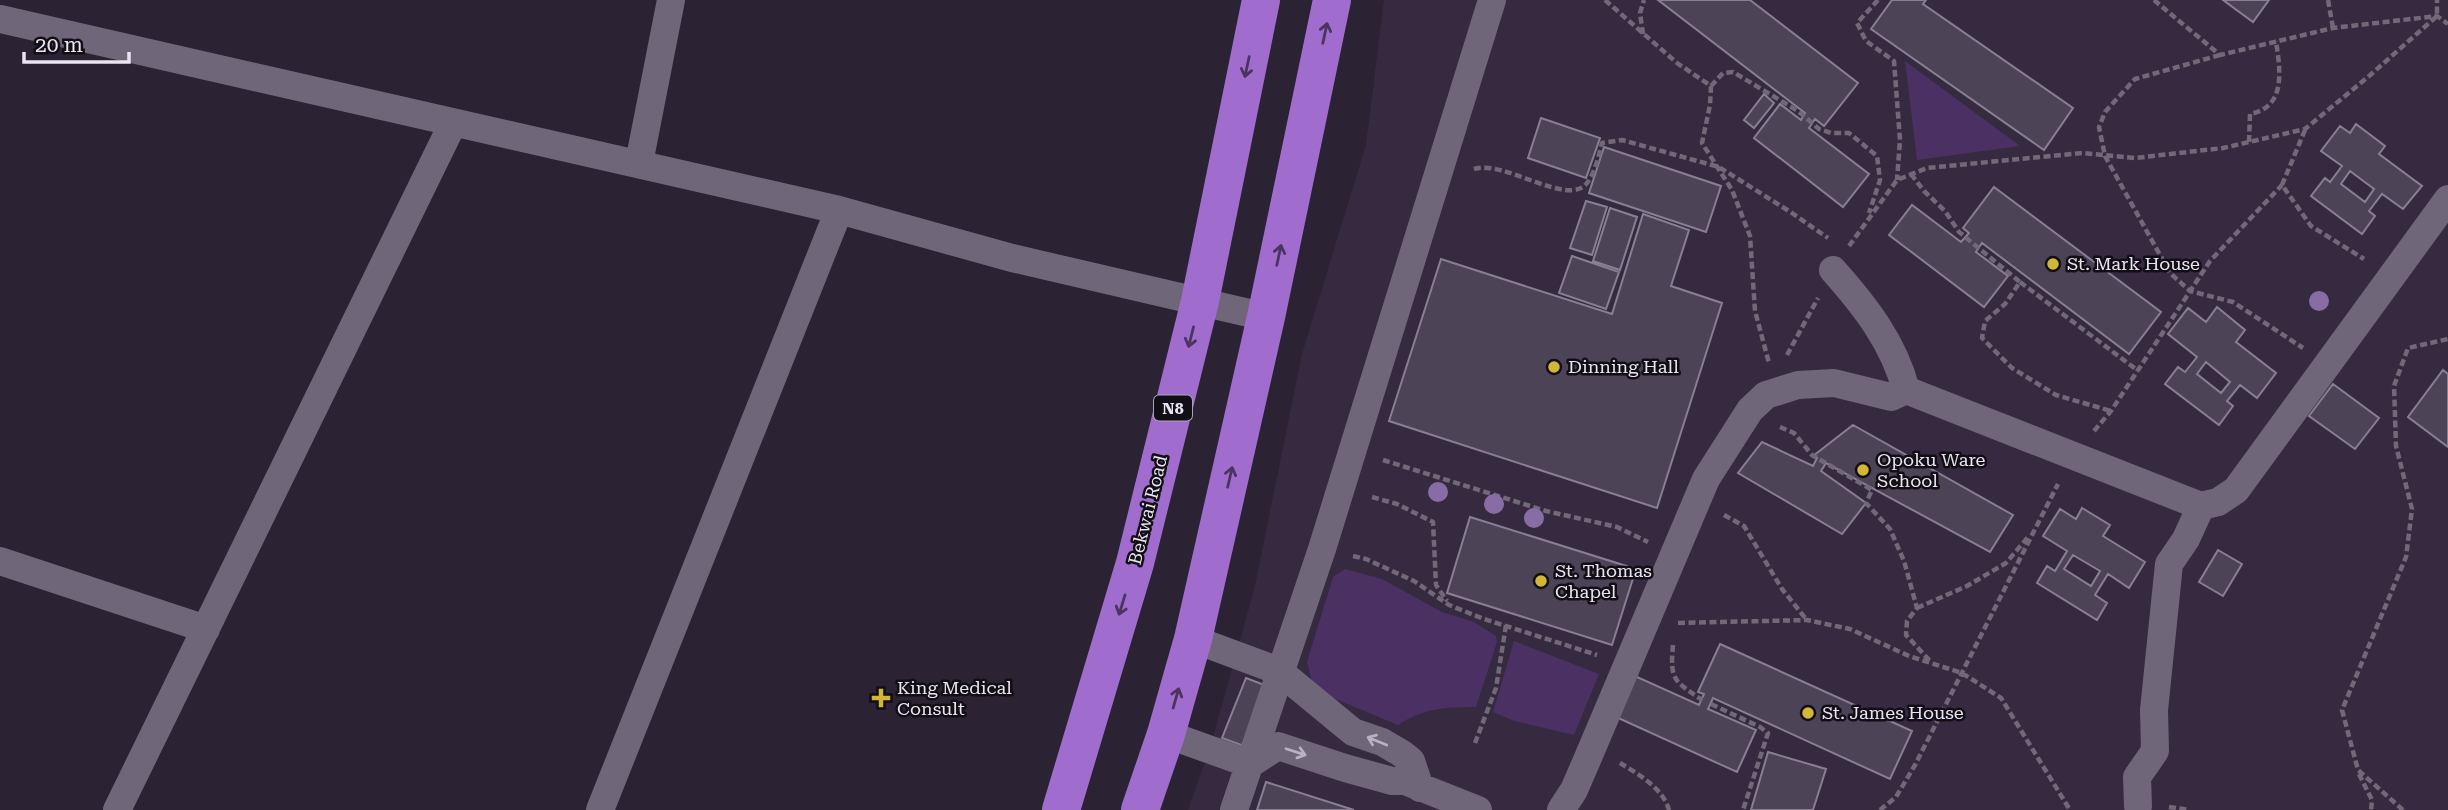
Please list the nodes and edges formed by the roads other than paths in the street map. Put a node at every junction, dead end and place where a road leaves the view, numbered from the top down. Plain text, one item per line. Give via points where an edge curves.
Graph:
1 (671, 0) edge
2 (1261, 0) edge
3 (1332, 0) edge
4 (1492, 0) edge
5 (0, 19) edge
6 (453, 124) junction
7 (639, 163) junction
8 (2448, 199) edge
9 (839, 210) junction
10 (1840, 261) road end
11 (1199, 301) junction
12 (1266, 317) junction
13 (1906, 390) junction
14 (2201, 506) junction
15 (0, 561) edge
16 (206, 629) junction
17 (1193, 639) junction
18 (1279, 671) junction
19 (1166, 734) junction
20 (1250, 764) junction
21 (1420, 788) junction
22 (2138, 806) dead end
23 (117, 810) edge
24 (600, 810) edge
25 (1061, 810) edge
26 (1140, 810) edge
27 (1234, 810) edge
28 (1478, 810) edge
29 (1561, 810) edge

1 - 7 street
2 -> 11 highway, Bekwai Road / N8
12 -> 3 highway
4 - 18 street via 1322,549
5 - 6 street
6 - 7 street
6 - 16 street
7 - 9 street
8 - 14 street via 2236,490
9 - 11 street via 1012,258
9 - 24 street
10 - 13 street via 1899,364
11 - 12 street
11 -> 25 highway, Bekwai Road / N8 via 1135,563
17 -> 12 highway
13 - 14 street
13 - 29 street via 1891,397 1834,383 1770,388 1750,410 1706,479 1574,790
14 - 22 street via 2169,564 2154,710 2155,751 2137,777
15 - 16 street
16 - 23 street
17 - 18 street
19 -> 17 highway
18 - 20 street
21 -> 18 street via 1410,761 1401,752 1353,732
19 - 20 street
19 - 26 highway
20 -> 21 street via 1278,746
20 - 27 street
21 - 28 street

